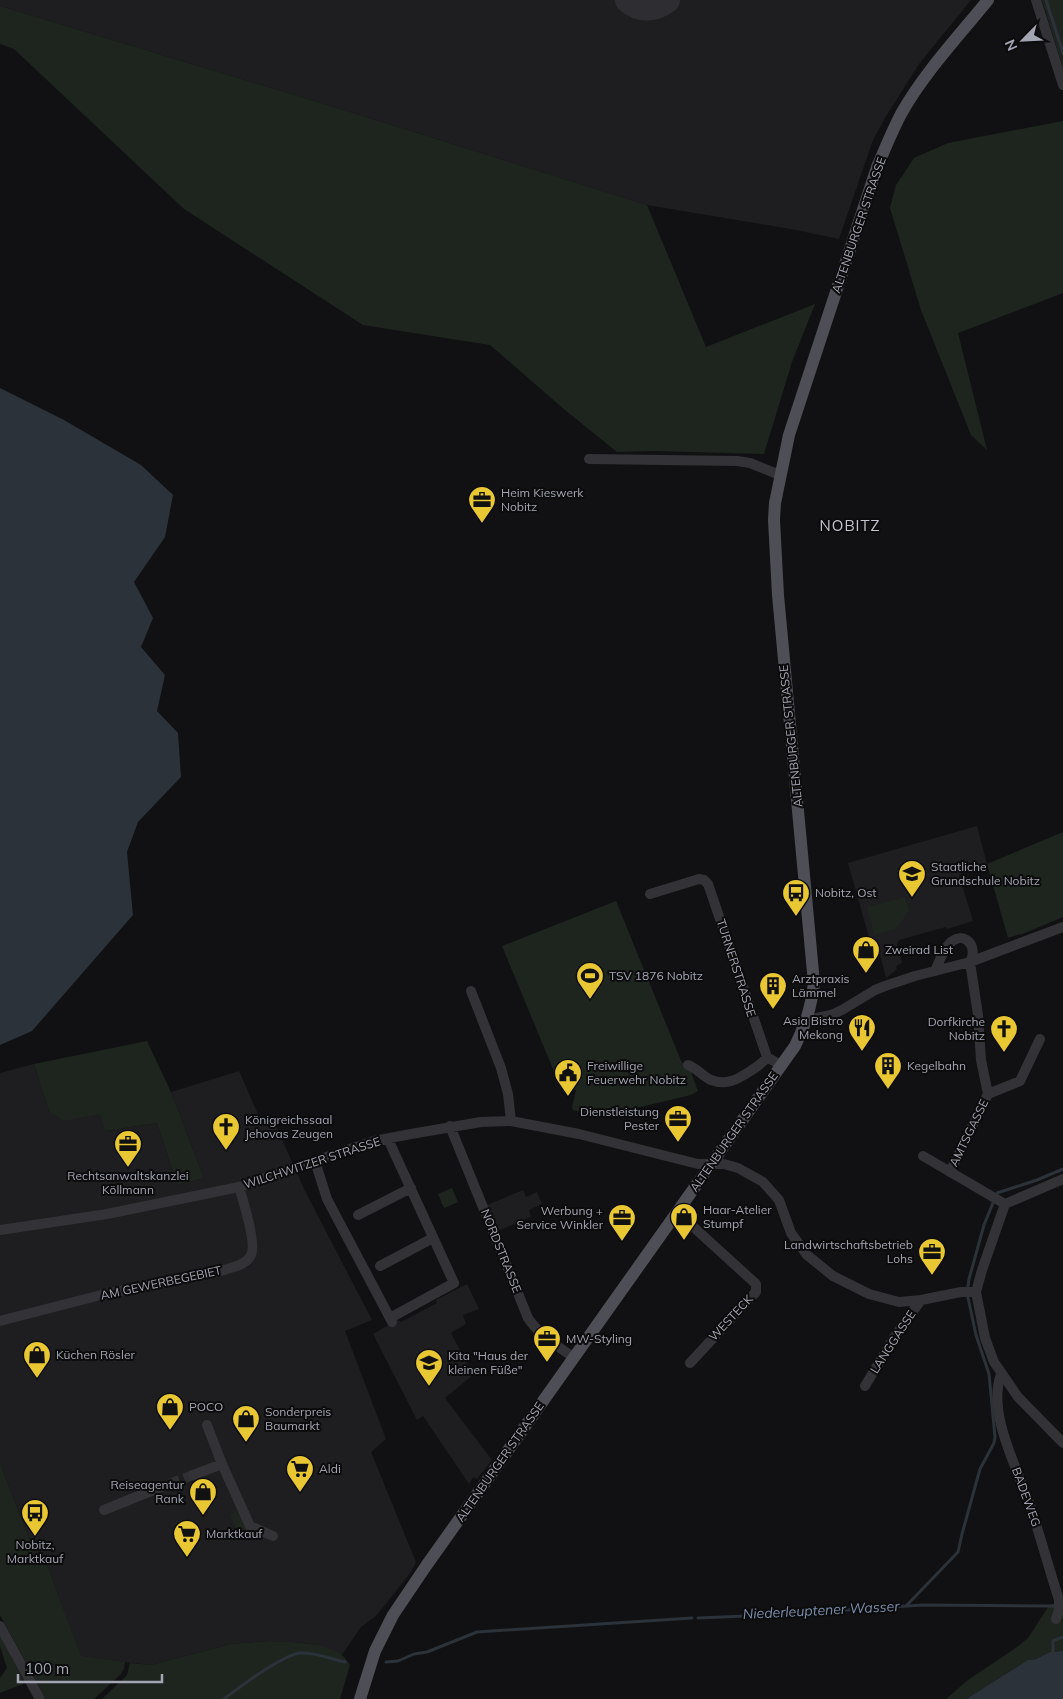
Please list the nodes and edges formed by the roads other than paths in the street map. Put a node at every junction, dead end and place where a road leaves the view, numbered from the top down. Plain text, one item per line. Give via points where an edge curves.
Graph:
1 (988, 0) edge
2 (1036, 0) edge
3 (1063, 85) edge
4 (589, 459) dead end
5 (780, 475) junction
6 (650, 894) dead end
7 (1063, 927) edge
8 (970, 962) junction
9 (935, 971) junction
10 (471, 991) dead end
11 (807, 1020) junction
12 (1040, 1039) dead end
13 (767, 1057) junction
14 (688, 1065) dead end
15 (782, 1066) junction
16 (988, 1094) junction
17 (511, 1121) junction
18 (450, 1126) junction
19 (388, 1139) junction
20 (923, 1156) dead end
21 (315, 1160) junction
22 (711, 1165) junction
23 (950, 1172) junction
24 (1063, 1179) edge
25 (240, 1187) junction
26 (411, 1188) junction
27 (998, 1200) junction
28 (678, 1212) junction
29 (358, 1215) dead end
30 (0, 1230) edge
31 (434, 1238) junction
32 (380, 1266) dead end
33 (970, 1292) junction
34 (921, 1300) junction
35 (0, 1321) edge
36 (574, 1358) junction
37 (690, 1363) dead end
38 (1001, 1374) junction
39 (865, 1386) dead end
40 (207, 1425) dead end
41 (1063, 1443) edge
42 (222, 1464) junction
43 (193, 1475) tunnel mouth
44 (156, 1489) tunnel mouth
45 (104, 1510) dead end
46 (273, 1536) dead end
47 (1056, 1620) dead end
48 (0, 1626) edge
49 (40, 1699) edge
50 (360, 1699) edge

1 - 5 main road, ALTENBURGER STRASSE via 919,86 888,140 789,435
2 - 3 street
4 - 5 street via 737,461
5 - 11 main road, ALTENBURGER STRASSE via 774,520 778,595 814,983
6 - 13 street, TURNERSTRASSE via 691,880 704,880 708,884
7 - 8 street
8 - 9 street
8 - 9 street via 974,950 971,943 956,939 949,944
8 - 16 street
9 - 11 street via 884,986 842,1010
10 - 17 street via 501,1068
11 - 15 main road, ALTENBURGER STRASSE
12 - 16 street via 1020,1081
13 - 14 street via 739,1079 724,1084 709,1080
13 - 15 street
15 - 22 main road, ALTENBURGER STRASSE
16 - 23 street, AMTSGASSE
17 - 18 street, WILCHWITZER STRASSE
17 - 22 street, WILCHWITZER STRASSE
18 - 19 street, WILCHWITZER STRASSE
18 - 36 street, NORDSTRASSE via 528,1318 541,1334
19 - 21 street, WILCHWITZER STRASSE
19 - 26 street
20 - 23 street, AMTSGASSE
21 - 25 street, WILCHWITZER STRASSE
21 - 31 street via 327,1200 391,1320 454,1283
22 - 28 main road, ALTENBURGER STRASSE
22 - 34 street, LANGGASSE via 738,1168 763,1182 779,1200 791,1233 807,1255 833,1276 869,1294 899,1302
23 - 27 street, AMTSGASSE
24 - 27 street
25 - 30 street, WILCHWITZER STRASSE via 107,1214
25 - 35 street, AM GEWERBEGEBIET via 253,1244 251,1255 241,1264
26 - 29 street
26 - 31 street
27 - 33 street via 982,1270
28 - 36 main road, ALTENBURGER STRASSE
28 - 37 street, WESTECK via 756,1284 756,1292
31 - 32 street
33 - 34 street, LANGGASSE
33 - 38 street
34 - 39 street, LANGGASSE
36 - 50 main road, ALTENBURGER STRASSE via 393,1616 375,1651
38 - 41 street via 1018,1397
38 - 47 street, BADEWEG via 996,1398 1001,1422 1059,1600
40 - 42 street
42 - 43 street
42 - 46 street via 250,1526
44 - 45 street
48 - 49 street

